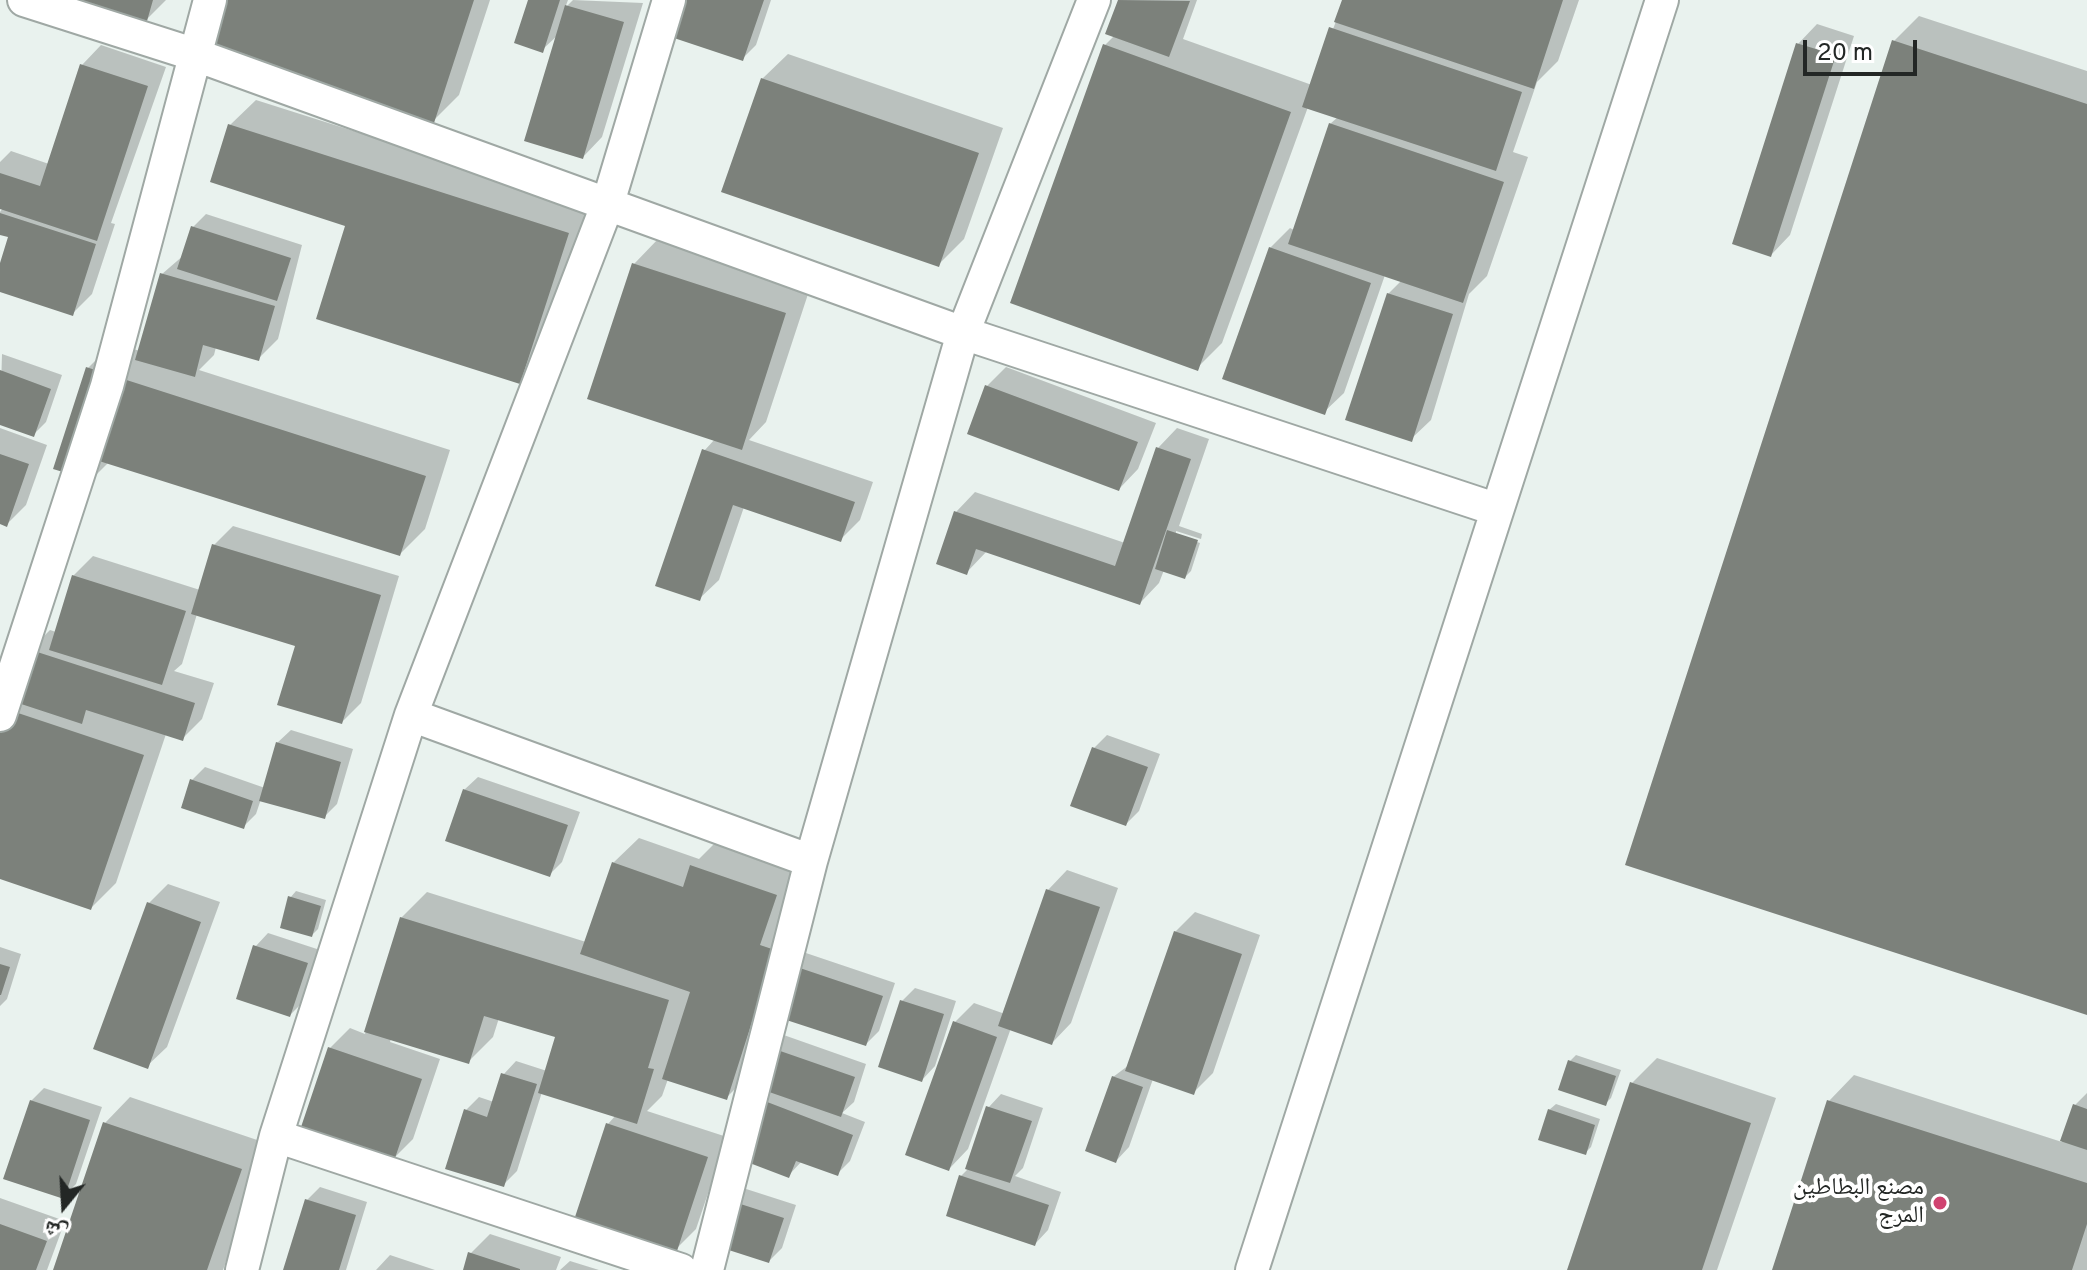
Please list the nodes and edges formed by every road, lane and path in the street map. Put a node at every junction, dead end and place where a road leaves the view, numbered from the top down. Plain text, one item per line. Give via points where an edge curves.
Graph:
1 (24, 0) edge
2 (210, 0) edge
3 (669, 0) edge
4 (1094, 0) edge
5 (1662, 0) edge
6 (193, 54) junction
7 (608, 203) junction
8 (963, 333) junction
9 (1495, 509) junction
10 (0, 715) edge
11 (411, 715) junction
12 (811, 861) junction
13 (276, 1136) junction
14 (242, 1270) edge
15 (681, 1270) edge
16 (707, 1270) edge
17 (1252, 1270) edge

1 - 6 street
2 - 6 street
3 - 7 street
4 - 8 street
5 - 9 street
6 - 7 street
6 - 10 street via 107,386
7 - 8 street
7 - 11 street
8 - 9 street
8 - 12 street
9 - 17 street
11 - 12 street
11 - 13 street
12 - 16 street
13 - 14 street
13 - 15 street

